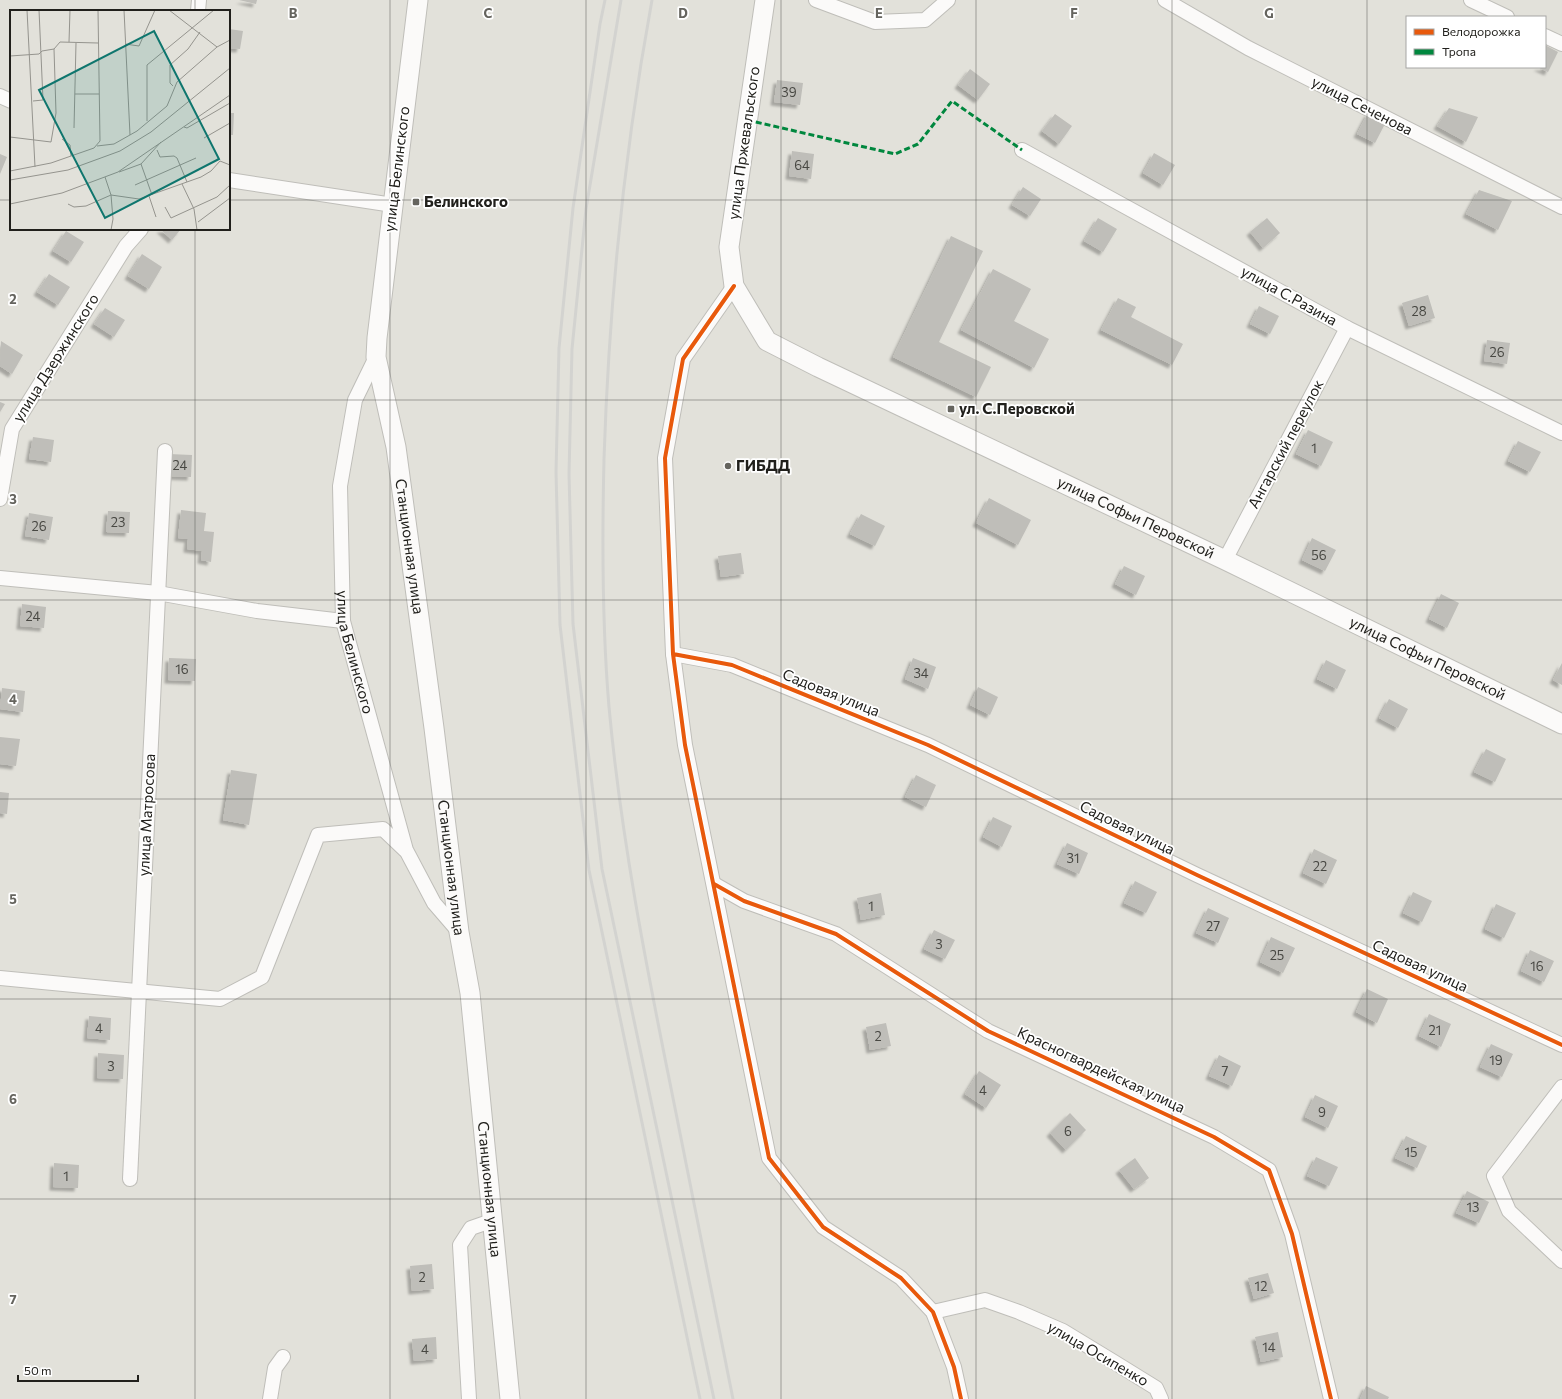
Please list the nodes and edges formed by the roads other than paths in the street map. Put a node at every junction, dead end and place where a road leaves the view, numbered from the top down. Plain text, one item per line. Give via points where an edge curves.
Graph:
1 (199, 0) edge
2 (418, 0) edge
3 (765, 0) edge
4 (816, 0) edge
5 (948, 0) edge
6 (1165, 0) edge
7 (1471, 0) edge
8 (198, 10) edge
9 (1504, 16) edge
10 (1546, 36) edge
11 (1562, 44) edge
12 (0, 96) edge
13 (10, 101) edge
14 (1022, 150) dead end
15 (230, 180) edge
16 (393, 205) junction
17 (1562, 207) edge
18 (140, 230) edge
19 (734, 286) junction
20 (1347, 328) junction
21 (377, 338) joint
22 (376, 358) junction
23 (1562, 433) edge
24 (165, 451) dead end
25 (0, 499) edge
26 (1225, 560) junction
27 (0, 578) edge
28 (158, 593) junction
29 (343, 621) junction
30 (673, 654) junction
31 (1562, 724) edge
32 (406, 850) junction
33 (714, 884) junction
34 (459, 932) junction
35 (0, 978) edge
36 (139, 990) junction
37 (1562, 1045) edge
38 (1562, 1087) edge
39 (130, 1179) dead end
40 (494, 1220) junction
41 (1562, 1261) edge
42 (933, 1312) junction
43 (283, 1357) dead end
44 (270, 1399) edge
45 (469, 1399) edge
46 (510, 1399) edge
47 (961, 1399) edge
48 (1161, 1399) edge
49 (1331, 1399) edge

1 - 8 street
2 - 16 main road, улица Белинского
3 - 19 main road, улица Пржевальского via 729,247
4 - 5 street via 875,22 925,20
6 - 17 street, улица Сеченова via 1248,48
7 - 9 street
10 - 11 street
12 - 13 street
14 - 20 street, улица С.Разина
15 - 16 street
16 - 21 main road, улица Белинского
18 - 25 street, улица Дзержинского via 126,246 12,428
19 - 26 main road, улица Софьи Перовской via 767,341
19 - 30 street via 683,359 665,458
20 - 23 street, улица С.Разина
20 - 26 street, Ангарский переулок
21 - 22 main road, Станционная улица
22 - 29 street, улица Белинского via 355,400 340,486
22 - 34 main road, Станционная улица via 396,447
24 - 28 street, улица Матросова
26 - 31 main road, улица Софьи Перовской
27 - 28 street
28 - 29 street via 257,611
28 - 36 street, улица Матросова
29 - 32 street, улица Белинского
30 - 33 street via 685,745
30 - 37 street, Садовая улица via 732,665 928,745 1197,875
32 - 34 street, улица Белинского via 434,903
32 - 36 street via 383,829 318,835 262,977 220,999
33 - 42 street via 769,1158 823,1227 901,1278
33 - 49 street, Красногвардейская улица via 744,901 836,934 988,1031 1214,1137 1269,1170 1292,1234
34 - 40 main road, Станционная улица via 470,993
35 - 36 street
36 - 39 street, улица Матросова
38 - 41 street via 1494,1176 1509,1211
40 - 45 street via 471,1228 460,1245
40 - 46 main road, Станционная улица
42 - 47 street via 954,1367
42 - 48 street, улица Осипенко via 985,1300 1019,1312 1063,1331 1108,1358 1156,1388
43 - 44 street via 275,1368

